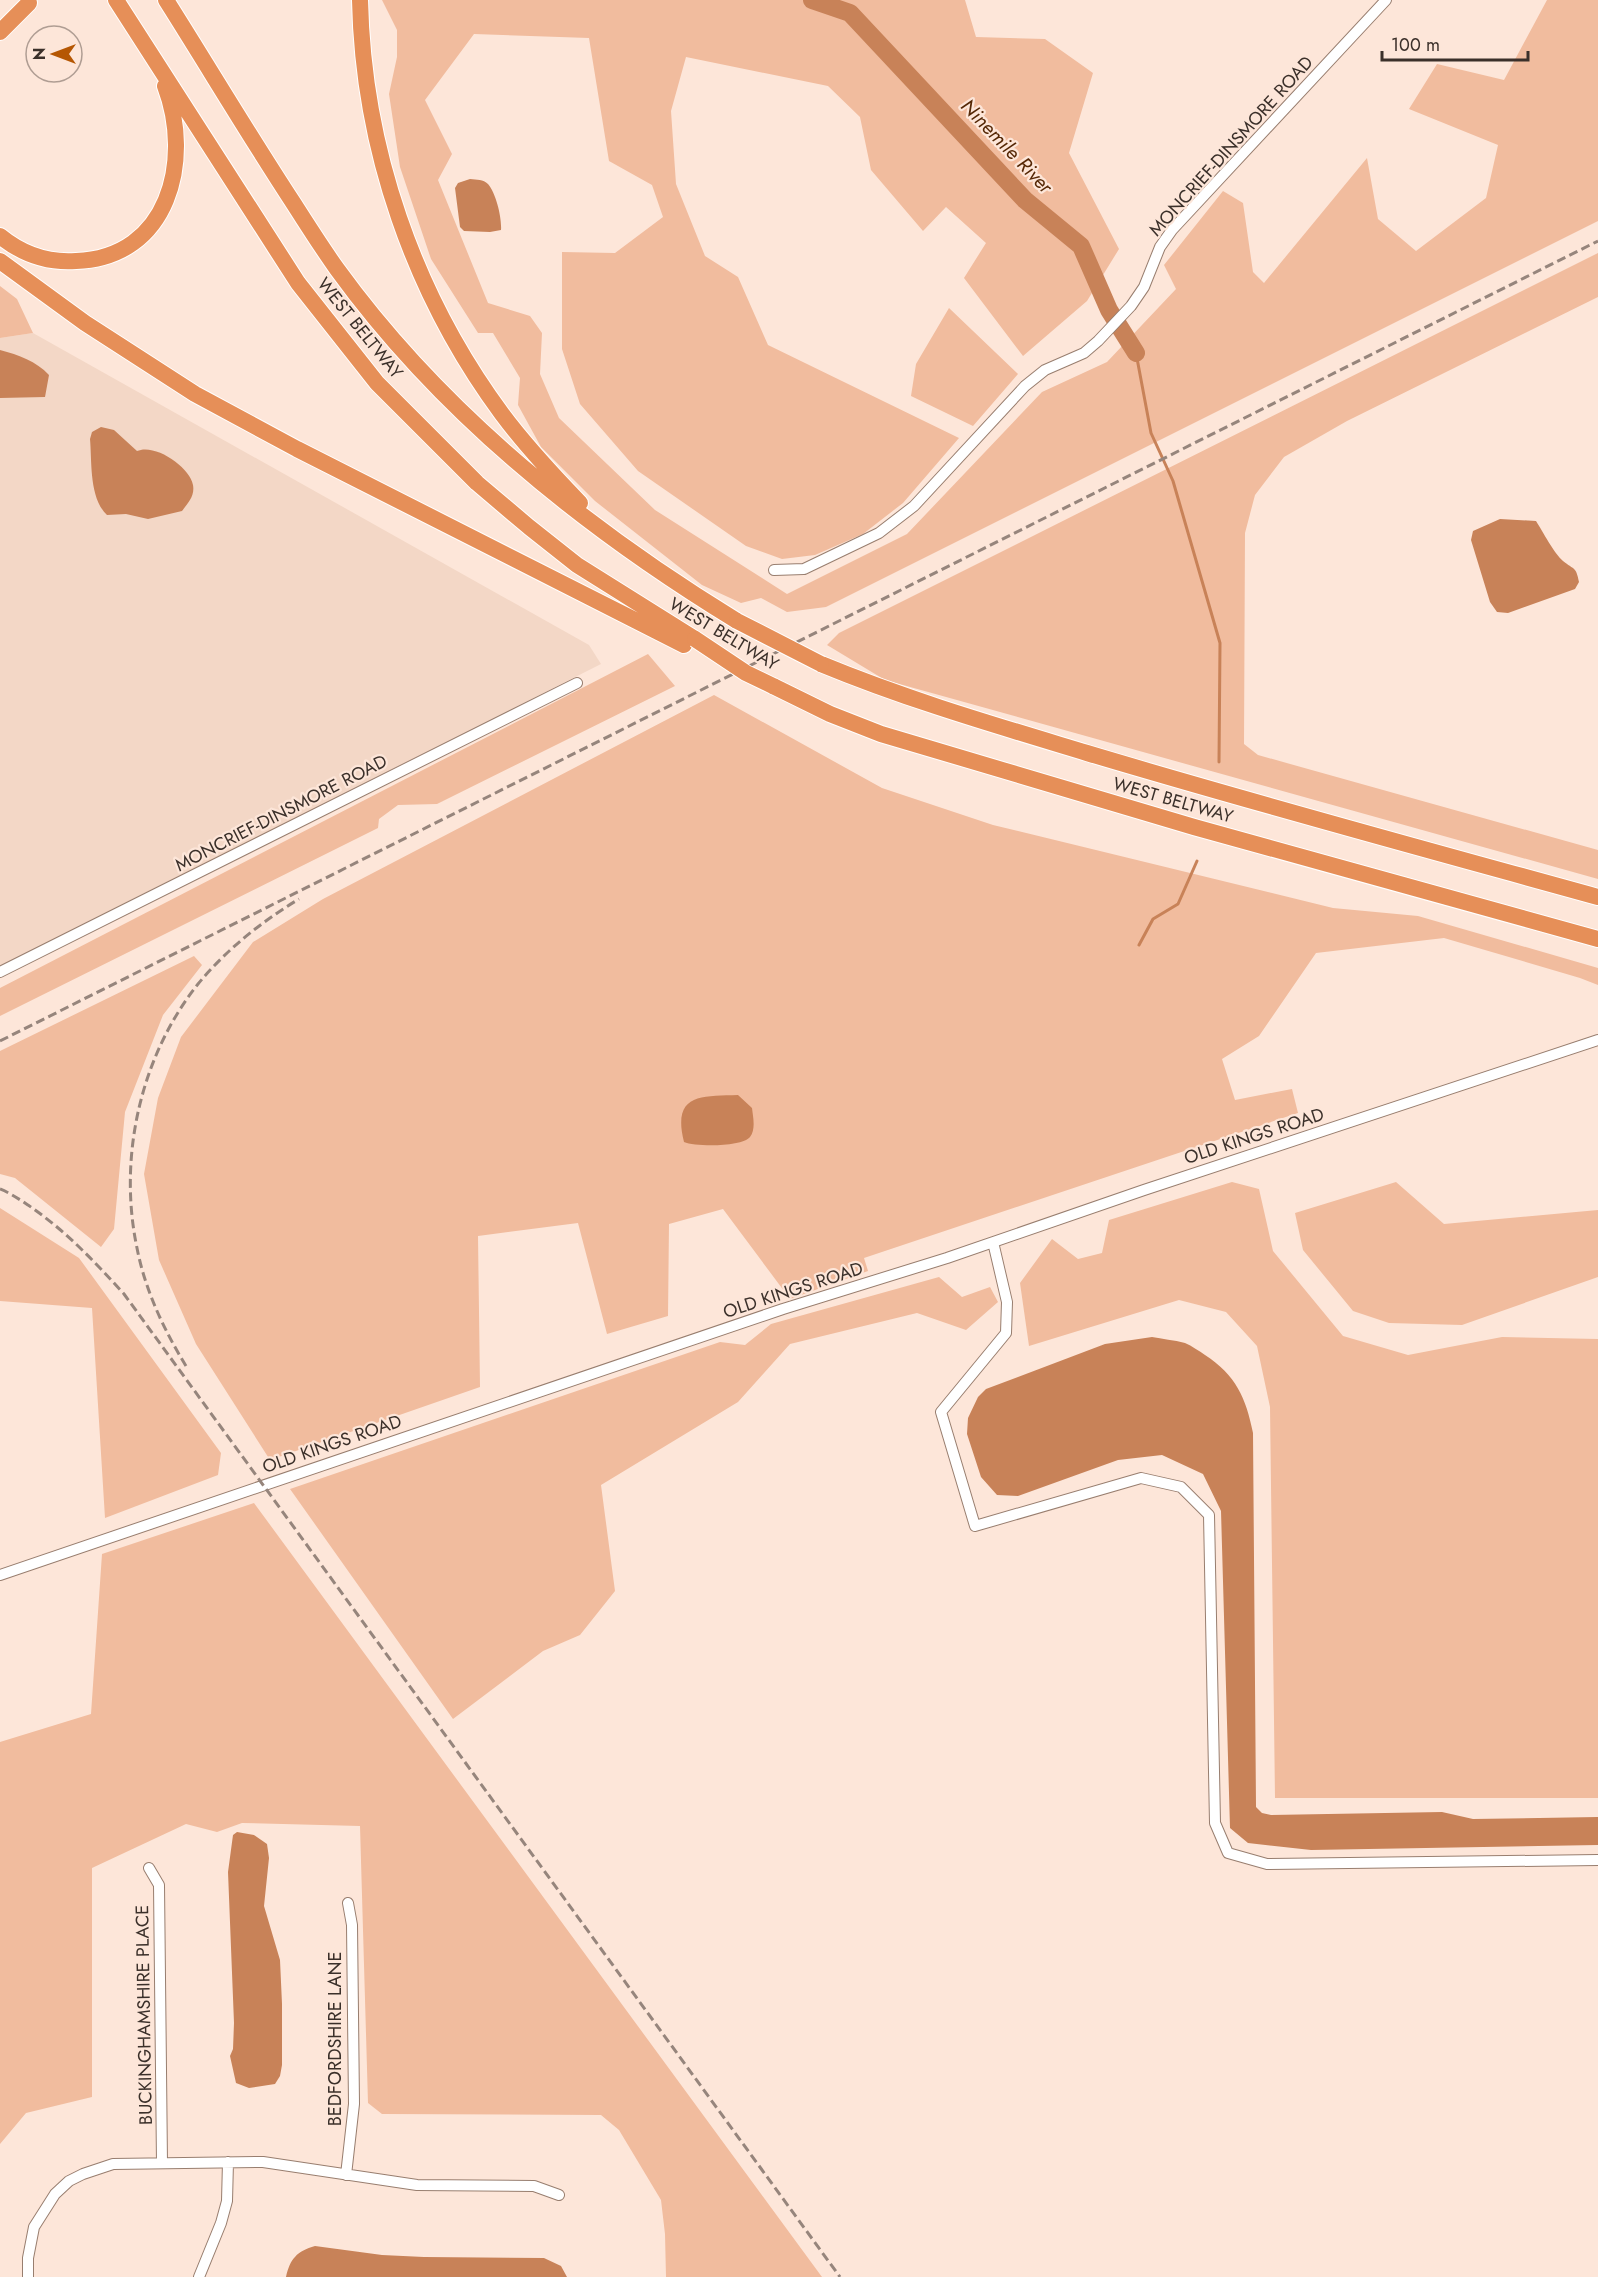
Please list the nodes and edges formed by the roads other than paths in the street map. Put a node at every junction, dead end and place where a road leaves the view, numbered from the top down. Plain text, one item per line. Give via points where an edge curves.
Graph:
1 (116, 0) edge
2 (166, 0) edge
3 (360, 0) edge
4 (1386, 0) edge
5 (32, 2) edge
6 (0, 18) edge
7 (0, 32) edge
8 (156, 63) junction
9 (0, 236) edge
10 (0, 261) edge
11 (611, 536) junction
12 (774, 570) dead end
13 (690, 642) junction
14 (577, 683) dead end
15 (1598, 897) edge
16 (1598, 939) edge
17 (0, 972) edge
18 (1598, 1040) edge
19 (993, 1242) junction
20 (0, 1575) edge
21 (1598, 1860) edge
22 (149, 1868) dead end
23 (348, 1903) dead end
24 (228, 2162) junction
25 (162, 2163) junction
26 (346, 2175) junction
27 (559, 2195) dead end
28 (28, 2277) edge
29 (199, 2277) edge

1 - 8 highway, WEST BELTWAY
2 - 11 highway, WEST BELTWAY via 337,269 400,347 470,421 546,488
3 - 11 highway via 370,104 382,163 426,287 464,357 502,415
4 - 12 street, MONCRIEF-DINSMORE ROAD via 1172,230 1160,247 1144,287 1098,341 1084,353 1045,370 1025,386 896,521 804,569
5 - 6 highway
5 - 7 highway
8 - 9 highway via 171,107 176,161 164,207 143,235 101,259 63,262 19,250
8 - 13 highway, WEST BELTWAY via 298,282 377,383 477,483 529,527 577,565
10 - 13 highway via 85,324 195,394
11 - 15 highway, WEST BELTWAY, bridge via 672,581 737,621 821,664 880,688 1184,782
13 - 16 highway, WEST BELTWAY, bridge via 830,714 881,734 1194,827
14 - 17 street, MONCRIEF-DINSMORE ROAD
18 - 19 street, OLD KINGS ROAD
19 - 20 street, OLD KINGS ROAD via 783,1309
19 - 21 street via 1007,1302 1006,1333 941,1412 975,1526 1141,1478 1181,1487 1209,1515 1215,1823 1228,1853 1267,1864
22 - 25 street, BUCKINGHAMSHIRE PLACE via 159,1885
23 - 26 street, BEDFORDSHIRE LANE via 352,1925 354,2104
24 - 25 street
24 - 26 street via 263,2162
24 - 29 street via 227,2201
25 - 28 street via 113,2164 69,2181 55,2194 34,2227
26 - 27 street via 417,2185 534,2186

